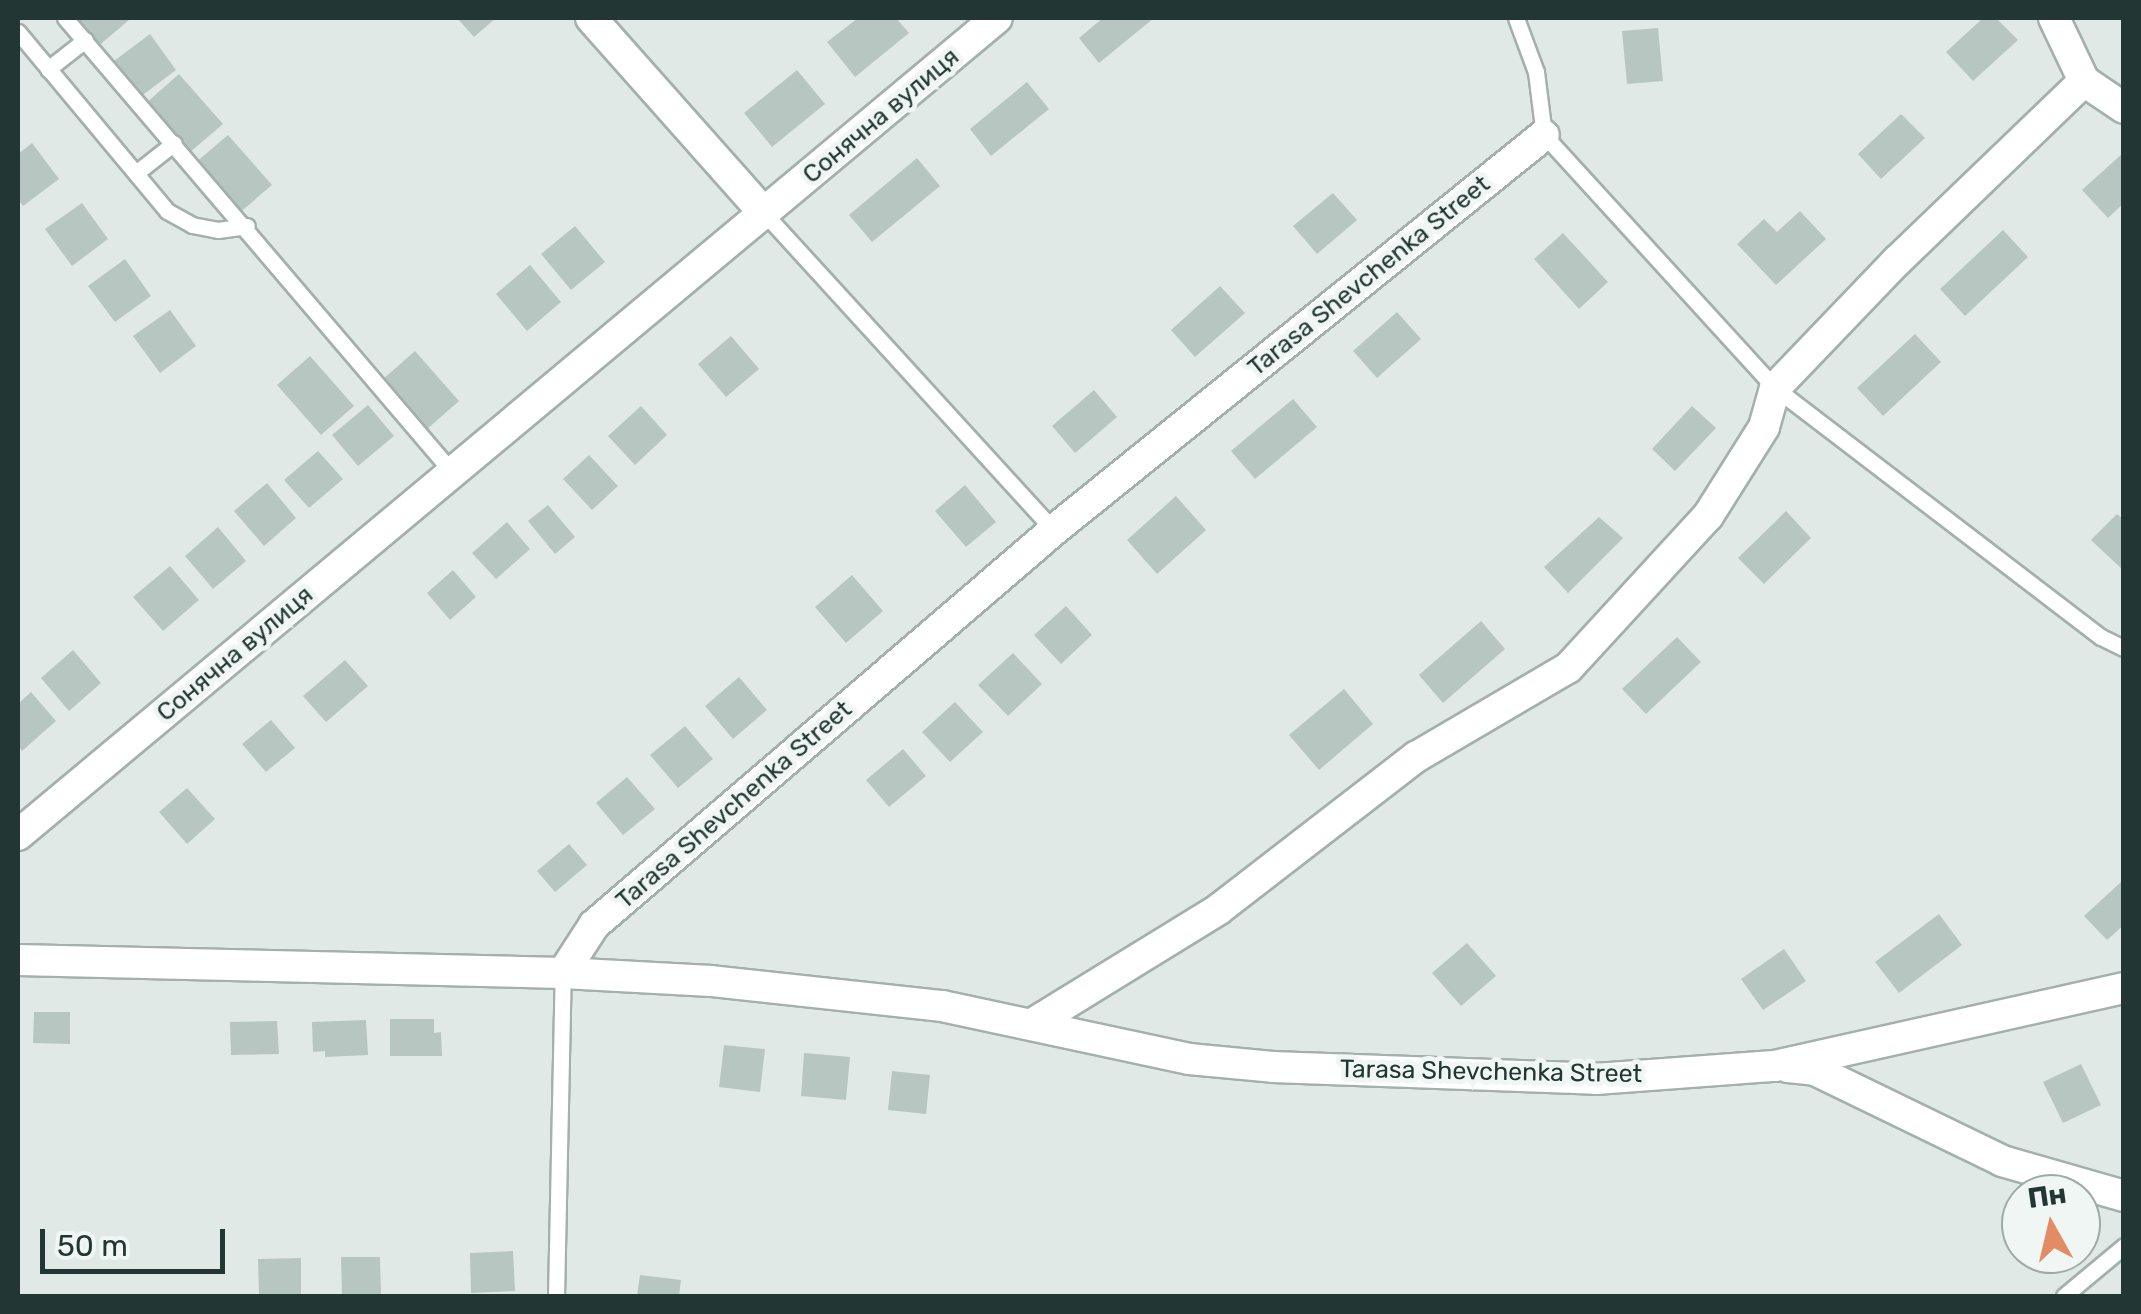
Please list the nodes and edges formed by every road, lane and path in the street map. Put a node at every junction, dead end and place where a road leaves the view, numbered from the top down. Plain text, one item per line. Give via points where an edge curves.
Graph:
1 (65, 18) edge
2 (591, 18) edge
3 (996, 18) edge
4 (1516, 18) edge
5 (2054, 18) edge
6 (18, 32) edge
7 (84, 40) junction
8 (48, 68) junction
9 (2084, 81) junction
10 (2124, 108) edge
11 (1544, 135) junction
12 (174, 143) junction
13 (136, 174) junction
14 (765, 214) junction
15 (247, 226) junction
16 (1775, 388) junction
17 (452, 472) junction
18 (1054, 530) junction
19 (2124, 648) edge
20 (18, 835) edge
21 (18, 960) edge
22 (563, 973) junction
23 (2124, 988) edge
24 (1034, 1023) junction
25 (1775, 1066) junction
26 (2124, 1196) edge
27 (2124, 1246) edge
28 (556, 1296) edge
29 (2064, 1296) edge

1 - 7 lane
2 - 14 street
3 - 14 street, Сонячна вулиця
4 - 11 lane via 1536,72
5 - 9 street
6 - 8 lane
7 - 8 lane
7 - 12 lane
8 - 13 lane
9 - 10 street
9 - 16 street
11 - 16 lane
11 - 18 street, Tarasa Shevchenka Street
12 - 13 lane
12 - 15 lane
13 - 15 lane via 167,211 192,225
14 - 17 street, Сонячна вулиця
14 - 18 lane
15 - 17 lane
16 - 19 lane
16 - 24 street via 1764,427 1708,516 1568,668 1416,757 1219,909
17 - 20 street, Сонячна вулиця
18 - 22 street, Tarasa Shevchenka Street via 594,926
21 - 22 street, Tarasa Shevchenka Street
22 - 24 street, Tarasa Shevchenka Street via 863,994
22 - 28 lane
23 - 25 street, Tarasa Shevchenka Street
24 - 25 street, Tarasa Shevchenka Street via 1189,1059 1273,1067 1596,1079
25 - 26 street via 1815,1070 2002,1162
27 - 29 lane

